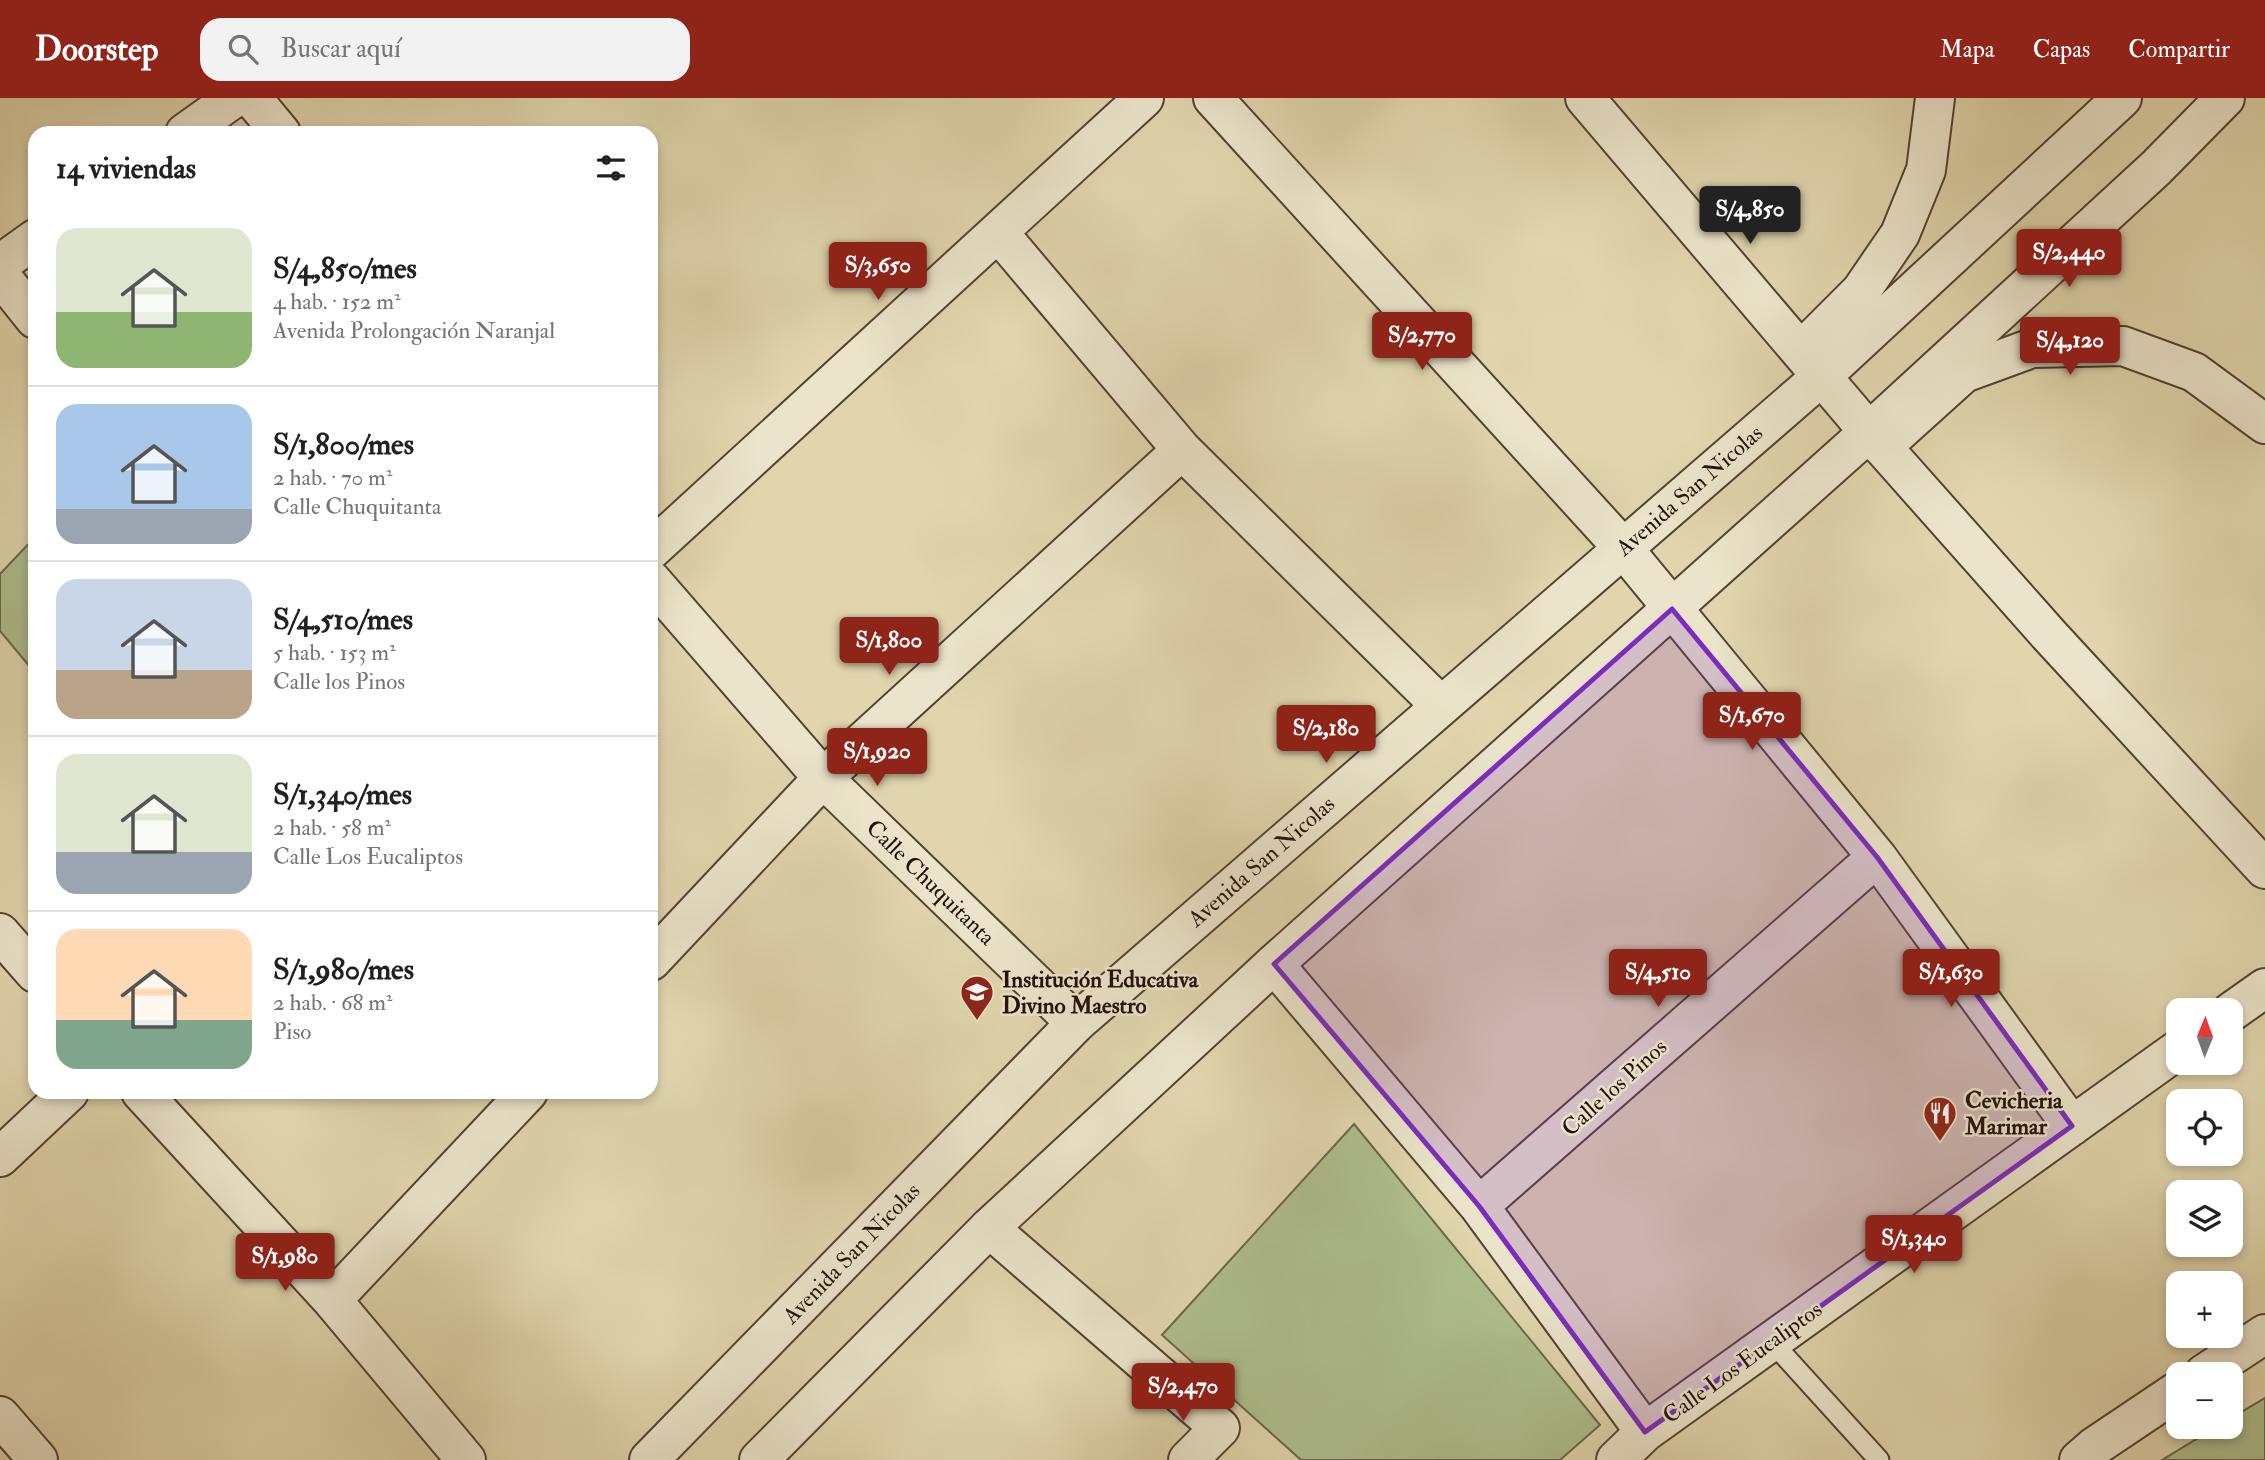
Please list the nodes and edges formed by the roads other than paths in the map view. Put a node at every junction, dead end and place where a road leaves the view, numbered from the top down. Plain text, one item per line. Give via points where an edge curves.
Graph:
1 (234, 98) edge
2 (252, 98) edge
3 (1144, 98) edge
4 (1213, 98) edge
5 (1585, 98) edge
6 (1935, 98) edge
7 (2122, 98) edge
8 (2225, 98) edge
9 (195, 126) edge
10 (275, 126) edge
11 (998, 232) junction
12 (28, 244) edge
13 (0, 264) edge
14 (0, 275) edge
15 (28, 310) edge
16 (1811, 364) junction
17 (2265, 424) edge
18 (1876, 439) junction
19 (1182, 450) junction
20 (658, 544) edge
21 (1623, 548) junction
22 (658, 588) edge
23 (1672, 610) junction
24 (1440, 705) junction
25 (823, 778) junction
26 (1877, 857) junction
27 (2265, 869) edge
28 (0, 933) edge
29 (658, 954) edge
30 (1274, 964) junction
31 (28, 965) edge
32 (2265, 988) edge
33 (2244, 1003) edge
34 (1076, 1023) junction
35 (2166, 1058) edge
36 (62, 1099) edge
37 (147, 1099) edge
38 (520, 1099) edge
39 (2072, 1126) junction
40 (0, 1157) edge
41 (1479, 1206) junction
42 (989, 1228) junction
43 (332, 1300) junction
44 (2265, 1334) edge
45 (1771, 1341) junction
46 (2222, 1362) edge
47 (2166, 1400) edge
48 (0, 1416) edge
49 (1645, 1432) junction
50 (2093, 1456) edge
51 (38, 1460) edge
52 (466, 1460) edge
53 (649, 1460) edge
54 (759, 1460) edge
55 (1188, 1460) edge
56 (1616, 1460) edge
57 (1879, 1460) edge

1 - 9 street
2 - 10 street
3 - 11 street
4 - 21 street
5 - 16 street
6 - 16 street via 1926,170 1900,234
7 - 16 street, Avenida San Nicolas
8 - 18 street
11 - 19 street
11 - 20 street
12 - 13 street
14 - 15 street
16 - 18 street
16 - 21 street, Avenida San Nicolas
17 - 18 street via 2194,372 2123,346 2032,348 1964,373
18 - 23 street
18 - 27 street
19 - 24 street
19 - 25 street
21 - 23 street
21 - 24 street, Avenida San Nicolas
22 - 25 street, Calle Chuquitanta
23 - 26 street
23 - 30 street
24 - 34 street, Avenida San Nicolas
25 - 29 street
25 - 34 street, Calle Chuquitanta
26 - 39 street
26 - 41 street, Calle los Pinos
28 - 31 street
30 - 41 street
30 - 42 street
32 - 33 street
34 - 53 street, Avenida San Nicolas
35 - 39 street, Calle Los Eucaliptos
36 - 40 street
37 - 43 street
38 - 43 street
39 - 45 street, Calle Los Eucaliptos
41 - 49 street
42 - 54 street
42 - 55 street via 1220,1428
43 - 52 street
44 - 46 street
45 - 49 street, Calle Los Eucaliptos
45 - 57 lane
47 - 50 street
48 - 51 street
49 - 56 street, Calle Los Eucaliptos

